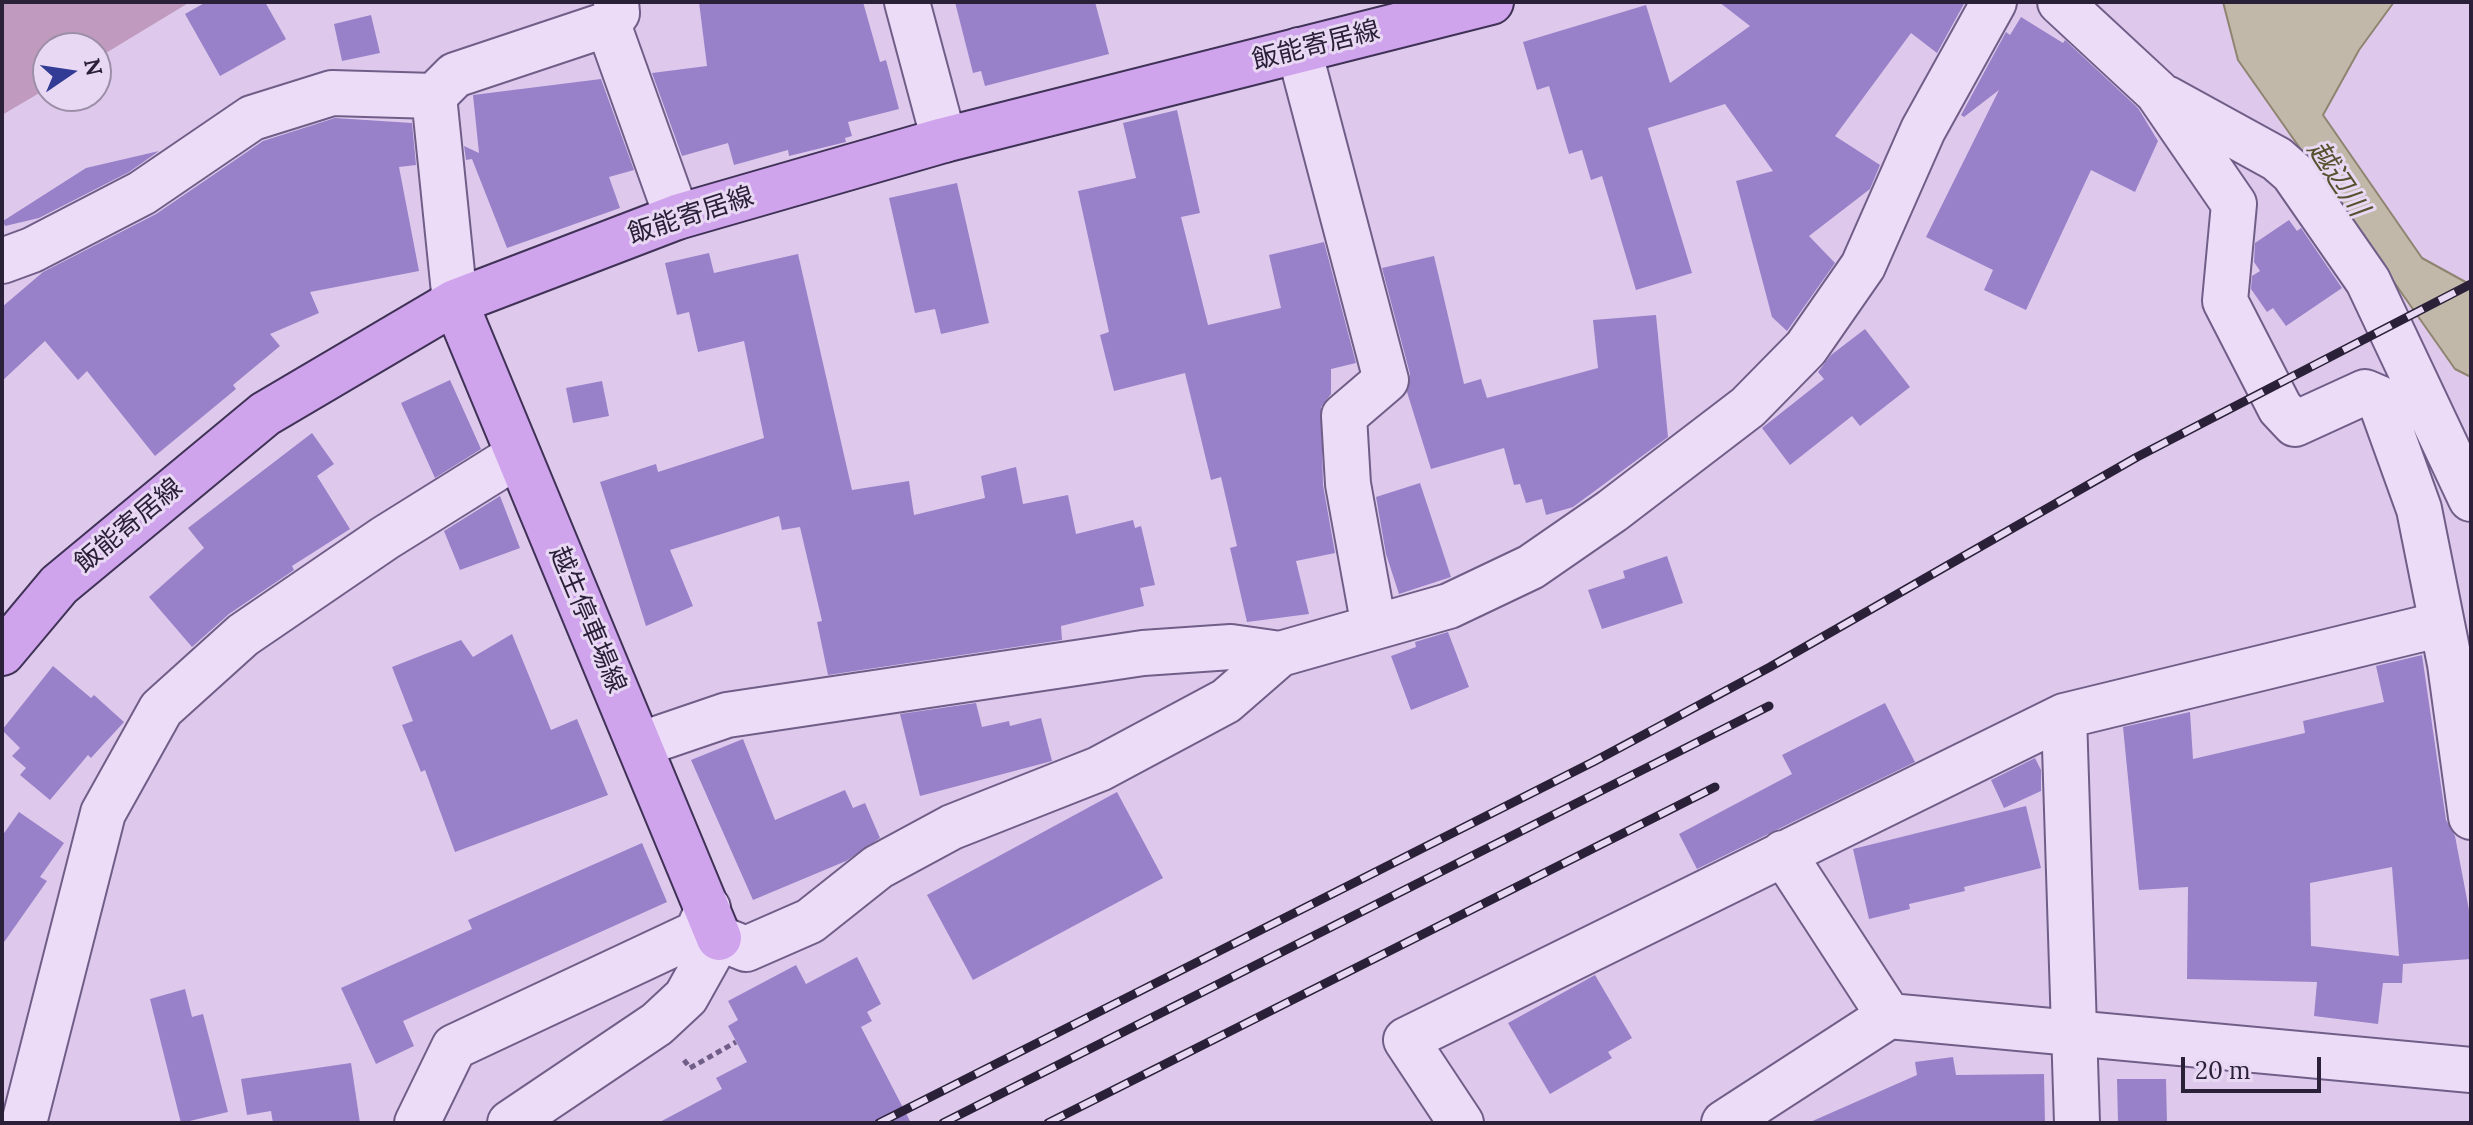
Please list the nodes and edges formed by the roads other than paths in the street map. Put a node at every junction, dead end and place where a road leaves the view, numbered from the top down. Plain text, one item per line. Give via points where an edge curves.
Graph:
1 (907, 2) edge
2 (1491, 2) edge
3 (1994, 2) edge
4 (2060, 2) edge
5 (612, 13) edge
6 (1299, 50) junction
7 (2157, 92) junction
8 (434, 96) junction
9 (944, 140) junction
10 (677, 217) junction
11 (2, 261) edge
12 (455, 302) junction
13 (518, 455) junction
14 (2471, 499) edge
15 (1374, 627) junction
16 (2455, 643) edge
17 (2, 653) edge
18 (1280, 654) junction
19 (2064, 716) junction
20 (639, 745) junction
21 (2471, 817) edge
22 (1783, 853) junction
23 (713, 923) junction
24 (1889, 1016) junction
25 (2073, 1035) junction
26 (2471, 1070) edge
27 (24, 1123) edge
28 (417, 1123) edge
29 (510, 1123) edge
30 (1461, 1123) edge
31 (1724, 1123) edge
32 (2077, 1123) edge

1 - 9 street
2 - 6 main road, 飯能寄居線
3 - 15 street via 1923,130 1863,266 1806,348 1748,407 1531,567 1449,606
4 - 7 street
5 - 8 street via 455,75
5 - 10 street
6 - 9 main road, 飯能寄居線
6 - 15 street via 1386,380 1344,416 1348,484
7 - 14 street via 2293,173 2368,281
7 - 16 street via 2234,204 2225,301 2280,408 2295,424 2365,392 2379,398 2419,509
8 - 11 street via 332,93 252,118 142,193
8 - 12 street
9 - 10 main road, 飯能寄居線
10 - 12 main road, 飯能寄居線
12 - 13 main road, 越生停車場線
12 - 17 main road, 飯能寄居線 via 265,414 59,585
13 - 20 main road, 越生停車場線
13 - 27 street via 243,635 161,709 103,813
15 - 18 street
16 - 19 street
16 - 21 street
18 - 20 street via 1231,647 1143,653 727,715
18 - 23 street via 1226,701 1099,769 952,827 878,867 810,921 746,949
19 - 22 street
19 - 25 street
20 - 23 main road, 越生停車場線
22 - 24 street
22 - 30 street via 1406,1040
23 - 28 street via 454,1047
23 - 29 street via 686,997 657,1024
24 - 25 street
24 - 31 street
25 - 26 street
25 - 32 street

